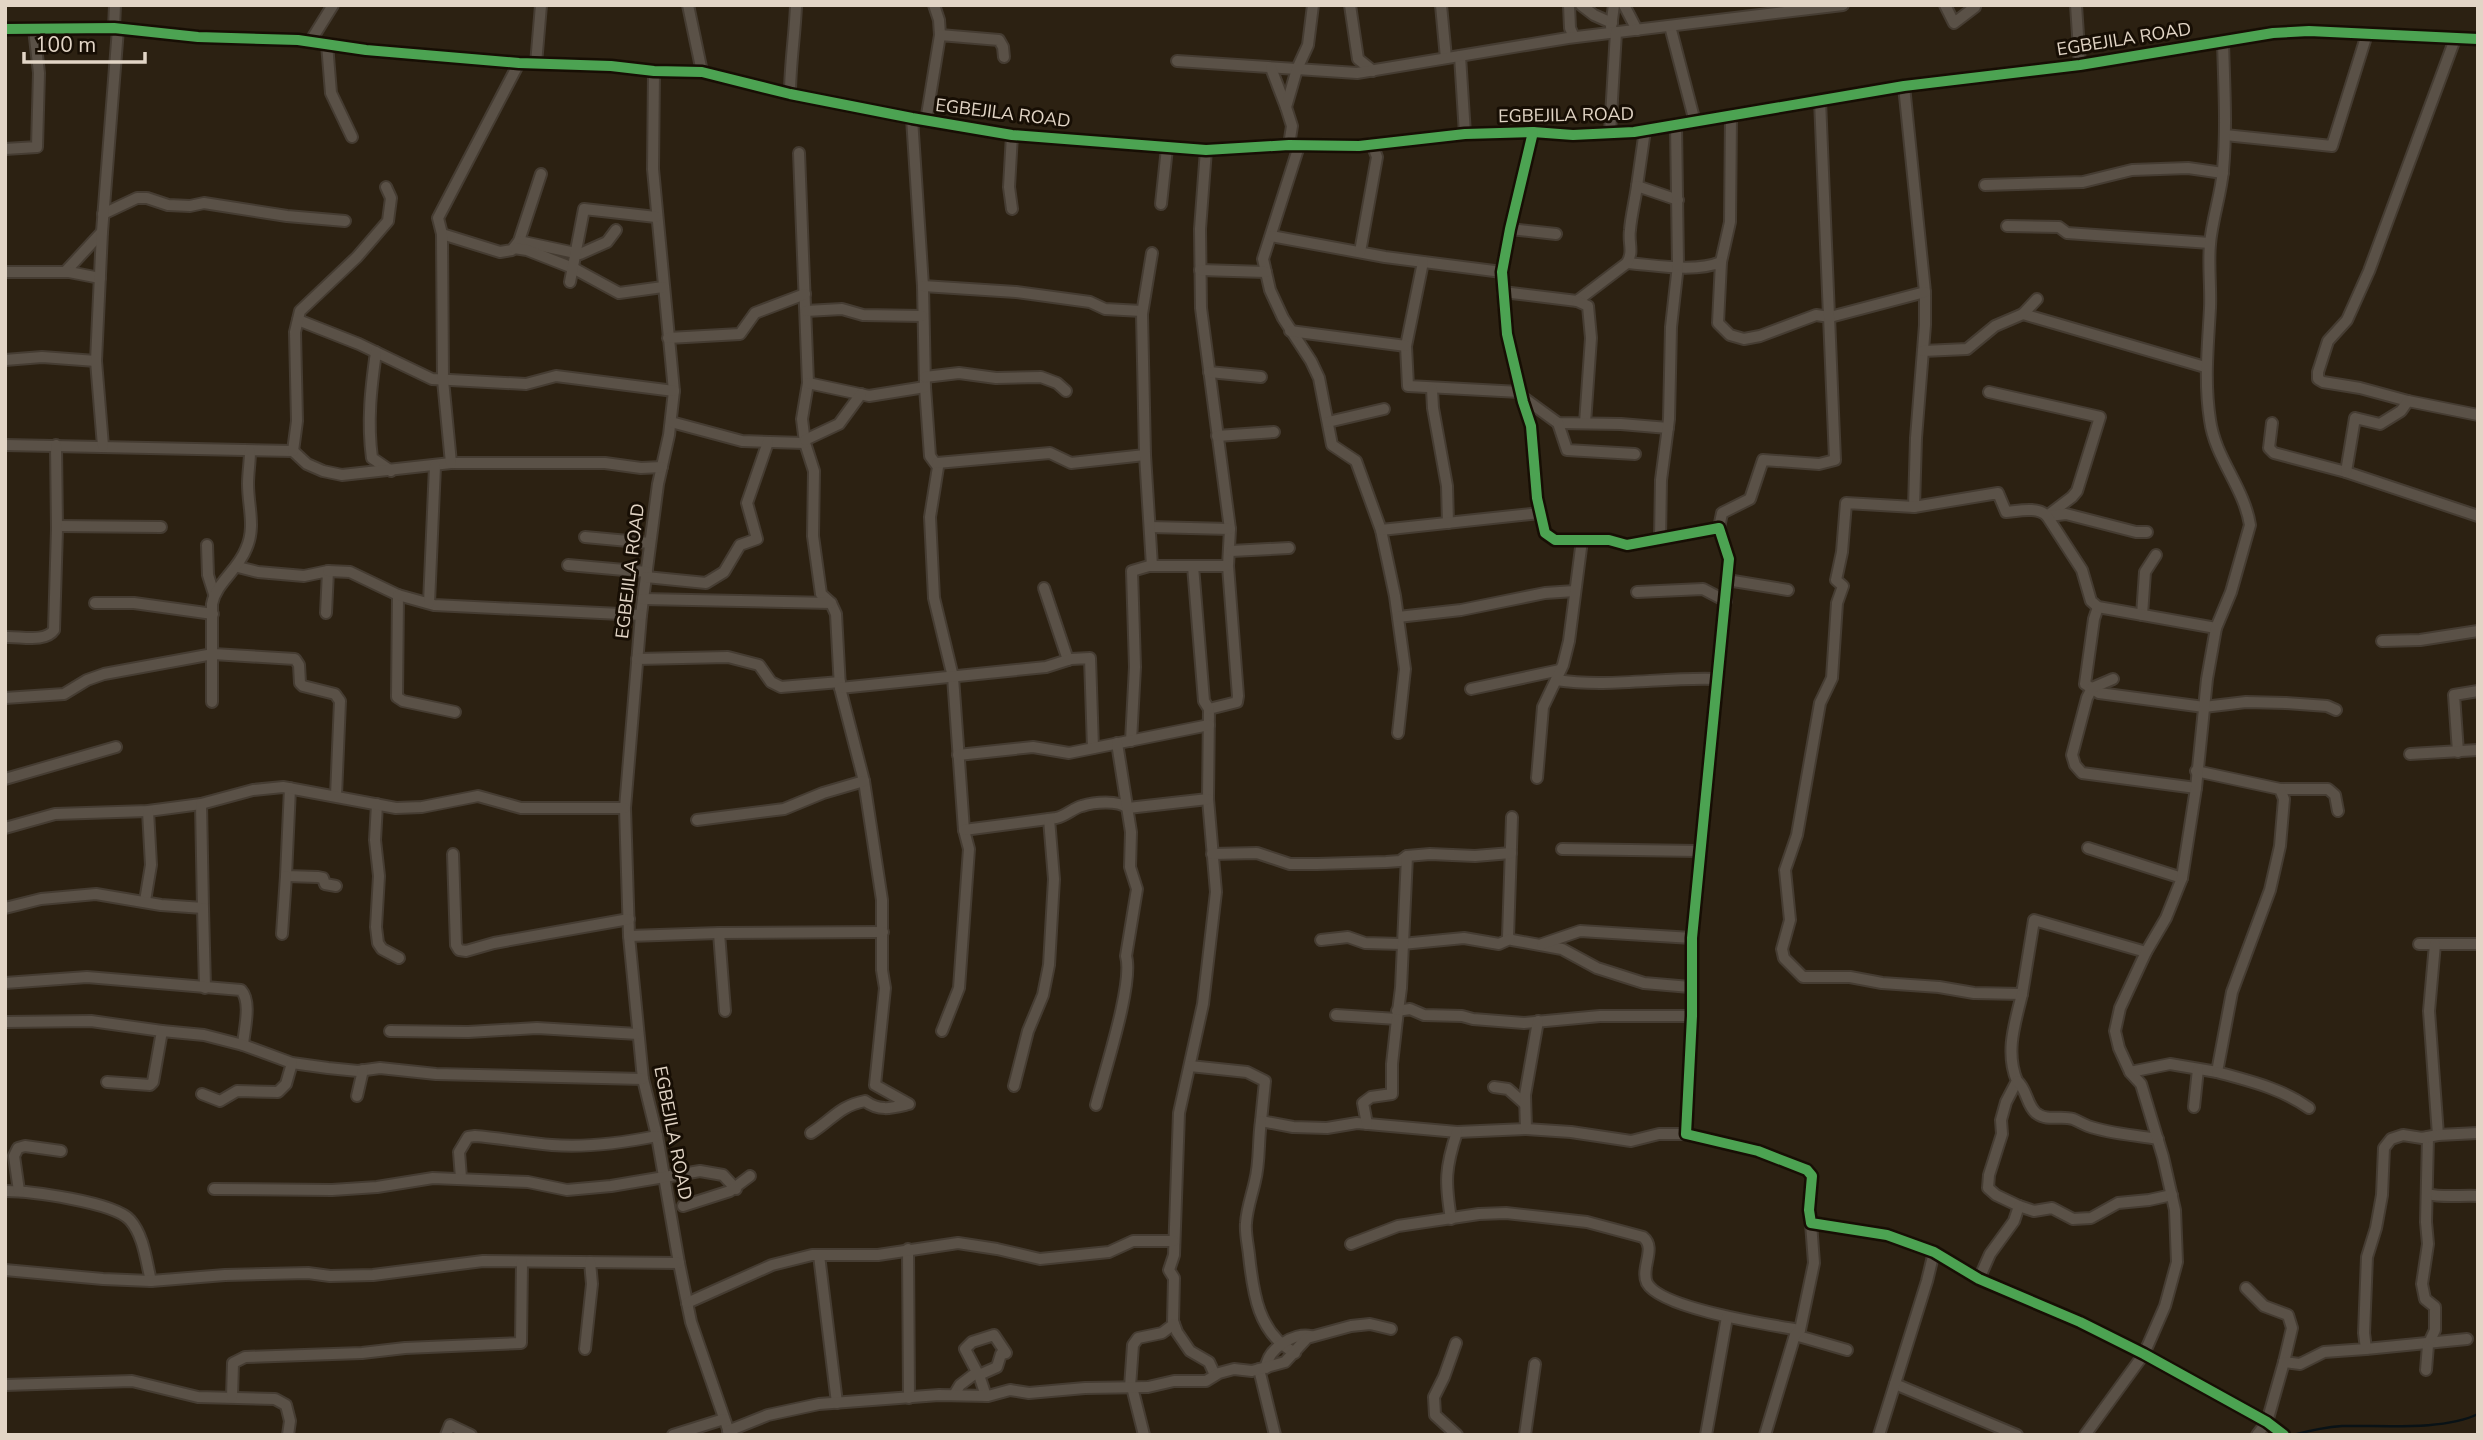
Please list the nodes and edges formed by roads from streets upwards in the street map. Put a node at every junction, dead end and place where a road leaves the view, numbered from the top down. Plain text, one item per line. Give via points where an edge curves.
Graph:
1 (115, 5) edge
2 (333, 5) edge
3 (541, 5) edge
4 (688, 5) edge
5 (796, 5) edge
6 (934, 5) edge
7 (1313, 5) edge
8 (1350, 5) edge
9 (1441, 5) edge
10 (1569, 5) edge
11 (1581, 5) edge
12 (1614, 5) edge
13 (1624, 5) edge
14 (1843, 5) edge
15 (1945, 5) edge
16 (2076, 5) edge
17 (1975, 7) edge
18 (1670, 26) junction
19 (5, 29) edge
20 (34, 29) junction
21 (116, 29) junction
22 (1613, 29) junction
23 (1637, 30) junction
24 (2367, 34) junction
25 (940, 35) junction
26 (1574, 37) junction
27 (2455, 39) junction
28 (2478, 39) edge
29 (2223, 41) junction
30 (310, 42) junction
31 (327, 44) junction
32 (1460, 56) junction
33 (1004, 57) dead end
34 (1446, 58) junction
35 (1177, 61) dead end
36 (519, 64) junction
37 (536, 64) junction
38 (2080, 65) junction
39 (1271, 68) junction
40 (1297, 69) junction
41 (654, 71) junction
42 (1373, 71) junction
43 (702, 72) junction
44 (1904, 86) junction
45 (790, 94) junction
46 (1819, 100) junction
47 (1286, 107) junction
48 (1731, 116) junction
49 (912, 118) junction
50 (926, 121) junction
51 (1695, 122) junction
52 (1676, 125) junction
53 (1645, 130) junction
54 (1533, 131) junction
55 (1610, 133) junction
56 (1465, 134) junction
57 (1012, 135) junction
58 (2225, 135) junction
59 (352, 137) dead end
60 (1372, 144) junction
61 (1294, 146) junction
62 (1167, 148) junction
63 (5, 149) edge
64 (1206, 150) junction
65 (799, 153) dead end
66 (2223, 173) junction
67 (541, 174) dead end
68 (1984, 185) dead end
69 (1637, 186) junction
70 (386, 187) dead end
71 (1678, 200) junction
72 (1161, 204) dead end
73 (1012, 209) dead end
74 (103, 214) junction
75 (656, 217) junction
76 (345, 221) dead end
77 (2007, 226) dead end
78 (1510, 229) junction
79 (616, 230) dead end
80 (102, 232) junction
81 (442, 234) junction
82 (1556, 234) dead end
83 (1271, 236) junction
84 (2210, 243) junction
85 (516, 245) junction
86 (1360, 252) junction
87 (576, 253) junction
88 (1152, 253) dead end
89 (1423, 262) junction
90 (1721, 262) junction
91 (1627, 263) junction
92 (1678, 267) junction
93 (573, 268) junction
94 (1200, 270) junction
95 (66, 271) junction
96 (5, 272) edge
97 (1266, 272) junction
98 (1502, 272) junction
99 (100, 278) junction
100 (570, 282) dead end
101 (923, 286) junction
102 (663, 287) junction
103 (1503, 292) junction
104 (1924, 292) junction
105 (805, 294) junction
106 (2037, 299) dead end
107 (1577, 302) junction
108 (806, 311) junction
109 (1142, 311) junction
110 (2023, 314) junction
111 (922, 316) junction
112 (1830, 317) junction
113 (298, 320) junction
114 (1290, 331) junction
115 (668, 338) junction
116 (1406, 346) junction
117 (1923, 351) junction
118 (376, 352) junction
119 (5, 360) edge
120 (96, 361) junction
121 (2205, 367) junction
122 (1209, 372) junction
123 (1261, 377) dead end
124 (443, 380) junction
125 (925, 382) junction
126 (808, 383) junction
127 (1432, 389) junction
128 (674, 391) junction
129 (1066, 391) dead end
130 (1989, 392) dead end
131 (861, 394) junction
132 (1521, 394) junction
133 (2408, 401) junction
134 (1384, 409) dead end
135 (2478, 415) edge
136 (671, 422) junction
137 (1328, 422) junction
138 (1558, 423) junction
139 (2272, 423) dead end
140 (1585, 424) junction
141 (1668, 428) junction
142 (1274, 432) dead end
143 (1217, 436) junction
144 (768, 442) junction
145 (805, 442) junction
146 (5, 445) edge
147 (56, 445) junction
148 (103, 446) junction
149 (250, 451) junction
150 (292, 452) junction
151 (1635, 454) dead end
152 (1145, 455) junction
153 (451, 463) junction
154 (937, 463) junction
155 (435, 466) junction
156 (662, 467) junction
157 (391, 471) junction
158 (2346, 472) junction
159 (1914, 507) junction
160 (1540, 513) junction
161 (2047, 516) junction
162 (2478, 516) edge
163 (1448, 523) junction
164 (57, 526) junction
165 (161, 527) dead end
166 (1150, 527) junction
167 (1719, 528) junction
168 (1230, 529) junction
169 (1381, 530) junction
170 (2147, 532) dead end
171 (585, 537) dead end
172 (1660, 539) junction
173 (1582, 540) junction
174 (650, 543) junction
175 (207, 545) dead end
176 (1289, 548) dead end
177 (1231, 551) junction
178 (2156, 555) dead end
179 (568, 565) dead end
180 (1152, 566) junction
181 (1193, 566) junction
182 (1228, 566) junction
183 (238, 567) junction
184 (328, 571) junction
185 (646, 574) junction
186 (1727, 580) junction
187 (1044, 588) dead end
188 (1788, 590) dead end
189 (1575, 591) junction
190 (1637, 592) dead end
191 (214, 594) junction
192 (398, 595) junction
193 (643, 599) junction
194 (1726, 601) junction
195 (95, 603) dead end
196 (429, 603) junction
197 (831, 603) junction
198 (2098, 607) junction
199 (326, 613) dead end
200 (213, 614) junction
201 (641, 615) junction
202 (2142, 615) junction
203 (1398, 617) junction
204 (2216, 628) junction
205 (2478, 631) edge
206 (5, 637) edge
207 (2382, 641) dead end
208 (213, 654) junction
209 (638, 659) junction
210 (1068, 660) junction
211 (1558, 675) junction
212 (953, 677) junction
213 (1716, 679) junction
214 (2113, 679) dead end
215 (840, 685) junction
216 (2092, 688) junction
217 (1471, 689) dead end
218 (2478, 691) edge
219 (5, 698) edge
220 (212, 702) dead end
221 (2204, 707) junction
222 (1209, 709) junction
223 (2336, 710) dead end
224 (455, 712) dead end
225 (1209, 725) junction
226 (1398, 733) dead end
227 (1131, 741) junction
228 (1117, 743) junction
229 (116, 747) dead end
230 (1093, 748) junction
231 (2478, 750) edge
232 (2458, 752) junction
233 (2410, 754) dead end
234 (958, 755) junction
235 (2196, 771) junction
236 (1537, 778) dead end
237 (5, 779) edge
238 (864, 781) junction
239 (290, 788) junction
240 (2196, 788) junction
241 (2280, 789) junction
242 (336, 796) junction
243 (1208, 799) junction
244 (201, 804) junction
245 (377, 804) junction
246 (625, 808) junction
247 (1128, 808) junction
248 (148, 811) junction
249 (2338, 811) dead end
250 (1512, 817) dead end
251 (1049, 819) junction
252 (697, 820) dead end
253 (5, 828) edge
254 (964, 830) junction
255 (2088, 848) dead end
256 (1562, 849) dead end
257 (1699, 851) junction
258 (1511, 853) junction
259 (453, 854) dead end
260 (1212, 854) junction
261 (1407, 856) junction
262 (286, 876) junction
263 (2182, 878) junction
264 (337, 886) dead end
265 (145, 901) junction
266 (5, 908) edge
267 (204, 908) junction
268 (629, 919) junction
269 (883, 932) junction
270 (719, 933) junction
271 (282, 934) dead end
272 (629, 936) junction
273 (1692, 938) junction
274 (1510, 939) junction
275 (1321, 940) dead end
276 (1402, 944) junction
277 (2419, 944) dead end
278 (2435, 944) junction
279 (2478, 944) edge
280 (1539, 945) junction
281 (2146, 952) junction
282 (399, 958) dead end
283 (5, 983) edge
284 (1690, 987) junction
285 (205, 988) junction
286 (2022, 994) junction
287 (725, 1011) dead end
288 (1336, 1015) dead end
289 (1397, 1015) junction
290 (1692, 1016) junction
291 (1538, 1021) junction
292 (5, 1022) edge
293 (162, 1031) junction
294 (390, 1031) dead end
295 (942, 1031) dead end
296 (638, 1034) junction
297 (243, 1045) junction
298 (292, 1063) junction
299 (1190, 1066) junction
300 (2198, 1069) junction
301 (363, 1070) junction
302 (2130, 1072) junction
303 (2217, 1072) junction
304 (643, 1079) junction
305 (2017, 1081) junction
306 (107, 1082) dead end
307 (1014, 1086) dead end
308 (1494, 1087) dead end
309 (202, 1094) dead end
310 (356, 1096) dead end
311 (1525, 1104) junction
312 (1096, 1105) dead end
313 (2194, 1107) dead end
314 (2309, 1108) dead end
315 (1261, 1122) junction
316 (1367, 1124) junction
317 (1526, 1129) junction
318 (1457, 1132) junction
319 (811, 1133) dead end
320 (2478, 1133) edge
321 (1686, 1134) junction
322 (657, 1136) junction
323 (2433, 1136) junction
324 (2158, 1139) junction
325 (61, 1151) dead end
326 (750, 1177) dead end
327 (461, 1178) junction
328 (664, 1178) junction
329 (214, 1189) dead end
330 (736, 1189) junction
331 (5, 1191) edge
332 (19, 1191) junction
333 (2427, 1194) junction
334 (2172, 1195) junction
335 (2478, 1196) edge
336 (683, 1206) dead end
337 (2019, 1206) junction
338 (1451, 1219) junction
339 (1811, 1223) junction
340 (1174, 1241) junction
341 (1351, 1244) dead end
342 (908, 1249) junction
343 (1934, 1252) junction
344 (818, 1255) junction
345 (522, 1262) junction
346 (590, 1262) junction
347 (679, 1263) junction
348 (5, 1270) edge
349 (1979, 1279) junction
350 (151, 1281) junction
351 (2246, 1287) dead end
352 (687, 1303) junction
353 (1727, 1317) junction
354 (1174, 1324) junction
355 (1391, 1329) dead end
356 (1798, 1333) junction
357 (1311, 1336) junction
358 (2467, 1339) dead end
359 (2430, 1342) junction
360 (1456, 1343) dead end
361 (1281, 1345) junction
362 (585, 1349) dead end
363 (2366, 1349) junction
364 (1847, 1350) dead end
365 (1295, 1353) junction
366 (2144, 1353) junction
367 (2284, 1362) junction
368 (1535, 1364) dead end
369 (1262, 1368) junction
370 (2426, 1370) dead end
371 (1215, 1375) junction
372 (1895, 1384) junction
373 (5, 1385) edge
374 (1131, 1387) junction
375 (954, 1395) junction
376 (986, 1396) junction
377 (232, 1397) junction
378 (909, 1398) junction
379 (837, 1403) junction
380 (723, 1419) junction
381 (2267, 1422) junction
382 (729, 1433) edge
383 (288, 1435) edge
384 (446, 1435) edge
385 (471, 1435) edge
386 (673, 1435) edge
387 (1144, 1435) edge
388 (1275, 1435) edge
389 (1457, 1435) edge
390 (1525, 1435) edge
391 (1706, 1435) edge
392 (1765, 1435) edge
393 (1879, 1435) edge
394 (2017, 1435) edge
395 (2085, 1435) edge
396 (2256, 1435) edge
397 (2284, 1435) edge

1 - 21 street
2 - 30 street
3 - 37 street
4 - 43 street
5 - 45 street
6 - 25 street
7 - 40 street via 1308,45
8 - 42 street via 1358,59
9 - 34 street
10 - 26 street
11 - 22 street
12 - 22 street
13 - 23 street
14 - 18 street
15 - 17 street via 1954,23
16 - 38 street
18 - 23 street
18 - 51 street
19 - 20 street
20 - 21 street
20 - 63 street via 39,73 37,147
21 - 30 street
21 - 74 street
22 - 23 street
22 - 26 street
22 - 55 street
24 - 27 street, EGBEJILA ROAD
24 - 29 street, EGBEJILA ROAD via 2309,31
24 - 58 street via 2332,146
25 - 33 street via 999,40
25 - 50 street
26 - 32 street
27 - 28 street, EGBEJILA ROAD
27 - 133 street via 2369,271 2347,320 2328,341 2318,372 2323,383
29 - 38 street, EGBEJILA ROAD
29 - 58 street
30 - 31 street
31 - 36 street
31 - 59 street via 331,93
32 - 34 street
32 - 56 street
34 - 42 street
35 - 39 street
36 - 37 street
36 - 81 street via 438,218
37 - 41 street
38 - 44 street, EGBEJILA ROAD
39 - 40 street
39 - 47 street
40 - 42 street
40 - 47 street
41 - 43 street, EGBEJILA ROAD
41 - 75 street, EGBEJILA ROAD
43 - 45 street, EGBEJILA ROAD
44 - 46 street, EGBEJILA ROAD
44 - 104 street
45 - 49 street, EGBEJILA ROAD
46 - 48 street, EGBEJILA ROAD
46 - 112 street
47 - 61 street
48 - 51 street, EGBEJILA ROAD
48 - 90 street via 1730,222
49 - 50 street, EGBEJILA ROAD
49 - 101 street
50 - 57 street, EGBEJILA ROAD
51 - 52 street, EGBEJILA ROAD
52 - 53 street, EGBEJILA ROAD
52 - 71 street
53 - 55 street, EGBEJILA ROAD
53 - 69 street
54 - 55 street, EGBEJILA ROAD
54 - 56 street, EGBEJILA ROAD
54 - 78 street
56 - 60 street, EGBEJILA ROAD
57 - 62 street, EGBEJILA ROAD
57 - 73 street
58 - 66 street
60 - 61 street, EGBEJILA ROAD
60 - 86 street via 1377,157
61 - 64 street, EGBEJILA ROAD
61 - 83 street
62 - 64 street, EGBEJILA ROAD
62 - 72 street
64 - 94 street
65 - 105 street
66 - 68 street via 2188,168 2132,170 2083,181
66 - 84 street
67 - 85 street
69 - 71 street
69 - 91 street
70 - 113 street via 391,198 388,222 300,311
71 - 92 street
74 - 76 street via 136,198 147,198 168,205 204,203
74 - 80 street
75 - 87 street via 584,209
75 - 102 street, EGBEJILA ROAD
77 - 84 street
78 - 82 street
78 - 98 street
79 - 87 street via 607,242
80 - 95 street
80 - 99 street
81 - 85 street via 500,252
81 - 124 street
83 - 86 street
83 - 97 street via 1264,259
84 - 121 street
85 - 87 street
85 - 93 street
86 - 89 street
87 - 93 street
88 - 109 street
89 - 98 street
89 - 116 street
90 - 92 street
90 - 112 street via 1718,323 1730,335 1744,339 1816,315
91 - 92 street
91 - 107 street
92 - 141 street
93 - 100 street
93 - 102 street via 619,293
94 - 97 street
94 - 122 street
95 - 96 street
95 - 99 street
97 - 114 street
98 - 103 street
99 - 120 street
101 - 109 street via 1016,292 1090,302 1105,309
101 - 111 street
102 - 115 street, EGBEJILA ROAD
103 - 107 street
103 - 132 street
104 - 112 street
104 - 117 street
105 - 108 street
105 - 115 street via 755,313 740,334
106 - 110 street
107 - 140 street via 1588,306 1591,338
108 - 111 street via 842,309 863,316
108 - 126 street
109 - 152 street
110 - 117 street via 1995,326 1967,349
110 - 121 street
111 - 125 street
112 - 167 street via 1835,460 1819,464 1763,460 1750,499 1722,513
113 - 118 street
113 - 150 street via 297,421
114 - 116 street
114 - 137 street via 1319,378
115 - 128 street, EGBEJILA ROAD
116 - 127 street via 1408,386
117 - 159 street
118 - 124 street
118 - 157 street via 369,401 372,458
119 - 120 street
120 - 148 street
121 - 204 street via 2216,446 2250,524
122 - 123 street
122 - 143 street
124 - 128 street via 526,384 556,376
124 - 153 street
125 - 129 street via 959,373 1041,377
125 - 131 street
125 - 154 street via 930,456
126 - 131 street
126 - 145 street
127 - 132 street
127 - 163 street
128 - 136 street, EGBEJILA ROAD
130 - 161 street via 2100,417 2077,491
131 - 145 street via 839,424
132 - 138 street
132 - 160 street via 1531,426
133 - 135 street
133 - 158 street via 2380,424 2355,418
134 - 137 street
136 - 144 street via 742,441
136 - 156 street, EGBEJILA ROAD
137 - 169 street via 1332,445 1356,461
138 - 140 street
138 - 151 street via 1567,450
139 - 158 street via 2270,451
140 - 141 street
141 - 172 street
142 - 143 street
143 - 168 street
144 - 145 street
144 - 185 street via 747,503 757,539 740,545 724,572 706,583
145 - 197 street via 814,471 813,536 821,594
146 - 147 street
147 - 148 street
147 - 164 street
148 - 149 street
149 - 150 street
149 - 183 street via 252,528
150 - 157 street via 307,464 332,473
152 - 154 street via 1071,463 1050,453
152 - 166 street
153 - 155 street
153 - 156 street
154 - 212 street via 930,517 934,598
155 - 157 street
155 - 196 street
156 - 174 street, EGBEJILA ROAD
158 - 162 street
159 - 161 street via 1998,493 2006,512 2036,511
159 - 286 street via 1846,503 1836,580 1843,586 1837,603 1832,678 1820,703 1797,835 1785,870 1790,920 1782,949 1784,958 1803,976
160 - 163 street
160 - 173 street via 1545,533 1555,540
161 - 170 street via 2066,514
161 - 198 street via 2082,570 2091,601
163 - 169 street
164 - 165 street
164 - 206 street via 54,630 44,638
166 - 168 street
166 - 180 street
167 - 172 street
167 - 186 street via 1729,559
168 - 177 street
169 - 203 street
171 - 174 street
172 - 173 street via 1627,545
173 - 189 street
174 - 185 street, EGBEJILA ROAD
175 - 191 street
176 - 177 street
177 - 182 street
178 - 202 street via 2145,572
179 - 185 street
180 - 181 street
180 - 227 street via 1132,571 1135,667
181 - 182 street
181 - 222 street via 1204,701
182 - 222 street via 1237,702
183 - 184 street via 304,576
183 - 191 street
184 - 192 street via 350,572
184 - 199 street
185 - 193 street, EGBEJILA ROAD
186 - 188 street
186 - 194 street
187 - 210 street
189 - 203 street
189 - 211 street via 1569,641
190 - 194 street via 1703,589
191 - 200 street
192 - 196 street
192 - 224 street via 397,697
193 - 197 street
193 - 201 street, EGBEJILA ROAD
194 - 213 street
195 - 200 street via 134,603
196 - 201 street
197 - 215 street via 836,614
198 - 202 street
198 - 216 street via 2085,684
200 - 208 street
201 - 209 street, EGBEJILA ROAD
202 - 204 street
203 - 226 street via 1405,670
204 - 221 street
205 - 207 street
208 - 219 street via 104,674 64,694
208 - 220 street
208 - 242 street via 295,659 303,686 338,697
209 - 215 street via 728,657 759,665 771,682 781,687
209 - 246 street, EGBEJILA ROAD
210 - 212 street via 1046,667
210 - 230 street via 1090,658
211 - 213 street via 1581,684
211 - 217 street
211 - 236 street via 1543,706
212 - 215 street
212 - 234 street
213 - 257 street
214 - 216 street
215 - 238 street
216 - 221 street via 2099,693
216 - 240 street via 2072,755 2082,773
218 - 232 street via 2455,695
221 - 223 street via 2246,702
221 - 235 street
222 - 225 street
225 - 227 street
225 - 243 street
227 - 228 street
228 - 230 street
228 - 247 street
229 - 237 street
230 - 234 street via 1069,753 1033,747
231 - 232 street
232 - 233 street
234 - 254 street
235 - 240 street
235 - 241 street
238 - 252 street via 784,809
238 - 269 street
239 - 242 street
239 - 244 street via 265,788
239 - 262 street
240 - 263 street
241 - 249 street via 2328,789 2335,795
241 - 303 street via 2284,799 2280,846 2270,890 2232,992
242 - 245 street
243 - 247 street
243 - 260 street
244 - 248 street
244 - 267 street
245 - 246 street via 422,807 478,796 521,808
245 - 282 street via 376,936 382,949
246 - 268 street, EGBEJILA ROAD
247 - 251 street via 1122,803 1089,804
247 - 312 street via 1130,867 1137,889 1126,986
248 - 253 street via 55,814
248 - 265 street via 151,866
250 - 258 street
251 - 254 street
251 - 307 street via 1054,879 1048,965
254 - 295 street via 969,849 959,988
255 - 263 street
256 - 257 street
257 - 273 street
258 - 261 street
258 - 274 street
259 - 268 street via 459,950
260 - 261 street via 1257,853 1290,864 1386,862
260 - 299 street via 1216,892 1203,1004
261 - 276 street
262 - 264 street via 318,877
262 - 271 street
263 - 281 street
265 - 266 street via 68,895
265 - 267 street
267 - 285 street
268 - 272 street, EGBEJILA ROAD
269 - 270 street
269 - 319 street via 885,989 875,1085 909,1104 882,1109 865,1101 851,1104
270 - 272 street
270 - 287 street
272 - 296 street, EGBEJILA ROAD
273 - 280 street via 1580,931
273 - 284 street
274 - 276 street
274 - 280 street
275 - 276 street via 1348,937 1365,943
276 - 289 street
277 - 278 street
278 - 279 street
278 - 323 street via 2428,1011
280 - 284 street via 1562,949 1597,968 1644,983
281 - 286 street via 2034,920
281 - 302 street via 2120,1008 2115,1031
283 - 285 street via 87,976
284 - 290 street
285 - 297 street via 245,994
286 - 305 street via 2012,1042 2011,1067
288 - 289 street
289 - 291 street via 1410,1009 1424,1015
289 - 316 street via 1392,1094 1363,1102
290 - 291 street
290 - 321 street
291 - 311 street
292 - 293 street via 91,1021
293 - 297 street
293 - 306 street via 150,1085
294 - 296 street via 537,1028
296 - 304 street, EGBEJILA ROAD
297 - 298 street
298 - 301 street
298 - 309 street via 286,1084 278,1092 237,1091 220,1101
299 - 315 street via 1247,1072 1265,1081
299 - 340 street via 1177,1134
300 - 302 street via 2170,1064
300 - 303 street
300 - 313 street
301 - 304 street
301 - 310 street
302 - 324 street via 2141,1084
303 - 314 street via 2294,1097
304 - 322 street, EGBEJILA ROAD
305 - 324 street via 2028,1103 2049,1119 2073,1119 2087,1126
305 - 337 street via 2001,1120 1988,1188
308 - 311 street via 1508,1089
311 - 317 street
315 - 316 street via 1327,1128
315 - 361 street via 1256,1180 1245,1225 1256,1304
316 - 318 street
317 - 318 street
317 - 321 street via 1631,1141
318 - 338 street via 1447,1166
320 - 323 street
321 - 339 street via 1758,1151 1807,1170 1812,1176
322 - 327 street via 584,1146 475,1136 458,1152
322 - 328 street, EGBEJILA ROAD
323 - 333 street
323 - 363 street via 2403,1135 2384,1148 2382,1195 2367,1256
324 - 334 street
325 - 332 street via 19,1148 15,1156
326 - 330 street
327 - 328 street via 567,1189
327 - 329 street via 332,1190
328 - 330 street via 695,1171 718,1173
328 - 347 street, EGBEJILA ROAD
330 - 336 street
331 - 332 street
332 - 350 street via 110,1208 128,1218 139,1234
333 - 335 street
333 - 359 street via 2428,1244 2422,1284 2425,1299 2435,1307
334 - 337 street via 2118,1203 2091,1218 2073,1219 2052,1208 2034,1211
334 - 366 street via 2177,1262 2165,1306
337 - 349 street
338 - 341 street via 1398,1226
338 - 353 street via 1506,1213 1587,1222 1643,1237 1649,1246 1645,1272 1652,1289
339 - 343 street via 1887,1235
339 - 356 street via 1814,1263
340 - 342 street via 1133,1241 1109,1252 1040,1259 958,1243
340 - 354 street via 1169,1270 1174,1278
342 - 344 street via 878,1255
342 - 378 street
343 - 349 street
343 - 372 street
344 - 352 street via 772,1265
344 - 379 street
345 - 346 street
345 - 350 street via 483,1261 373,1275 225,1275
345 - 377 street via 521,1343 245,1357 233,1363
346 - 347 street
346 - 362 street
347 - 352 street, EGBEJILA ROAD
348 - 350 street
349 - 366 street
351 - 367 street via 2264,1306 2288,1315 2292,1328
352 - 380 street, EGBEJILA ROAD
353 - 356 street
353 - 391 street
354 - 371 street via 1181,1340 1209,1362
354 - 374 street via 1162,1333 1138,1338 1133,1345
355 - 357 street via 1370,1324
356 - 364 street
356 - 392 street
357 - 361 street via 1302,1334
357 - 365 street
358 - 359 street
359 - 363 street
359 - 370 street
360 - 389 street via 1434,1397 1435,1415
361 - 365 street
361 - 369 street
363 - 367 street via 2324,1352 2300,1364
365 - 369 street via 1285,1362
366 - 381 street
366 - 395 street
367 - 381 street
368 - 390 street
369 - 371 street
369 - 388 street
371 - 374 street via 1206,1381
372 - 393 street
372 - 394 street
373 - 377 street via 131,1381 198,1397
374 - 376 street via 1010,1390
374 - 387 street
375 - 376 street
375 - 376 street via 977,1372 965,1349 994,1335 1006,1353 1001,1354 998,1367 979,1375
375 - 378 street
377 - 383 street via 275,1399 286,1405
378 - 379 street
379 - 382 street via 787,1410
380 - 382 street, EGBEJILA ROAD
380 - 386 street
381 - 396 street
381 - 397 street
384 - 385 street via 450,1424

